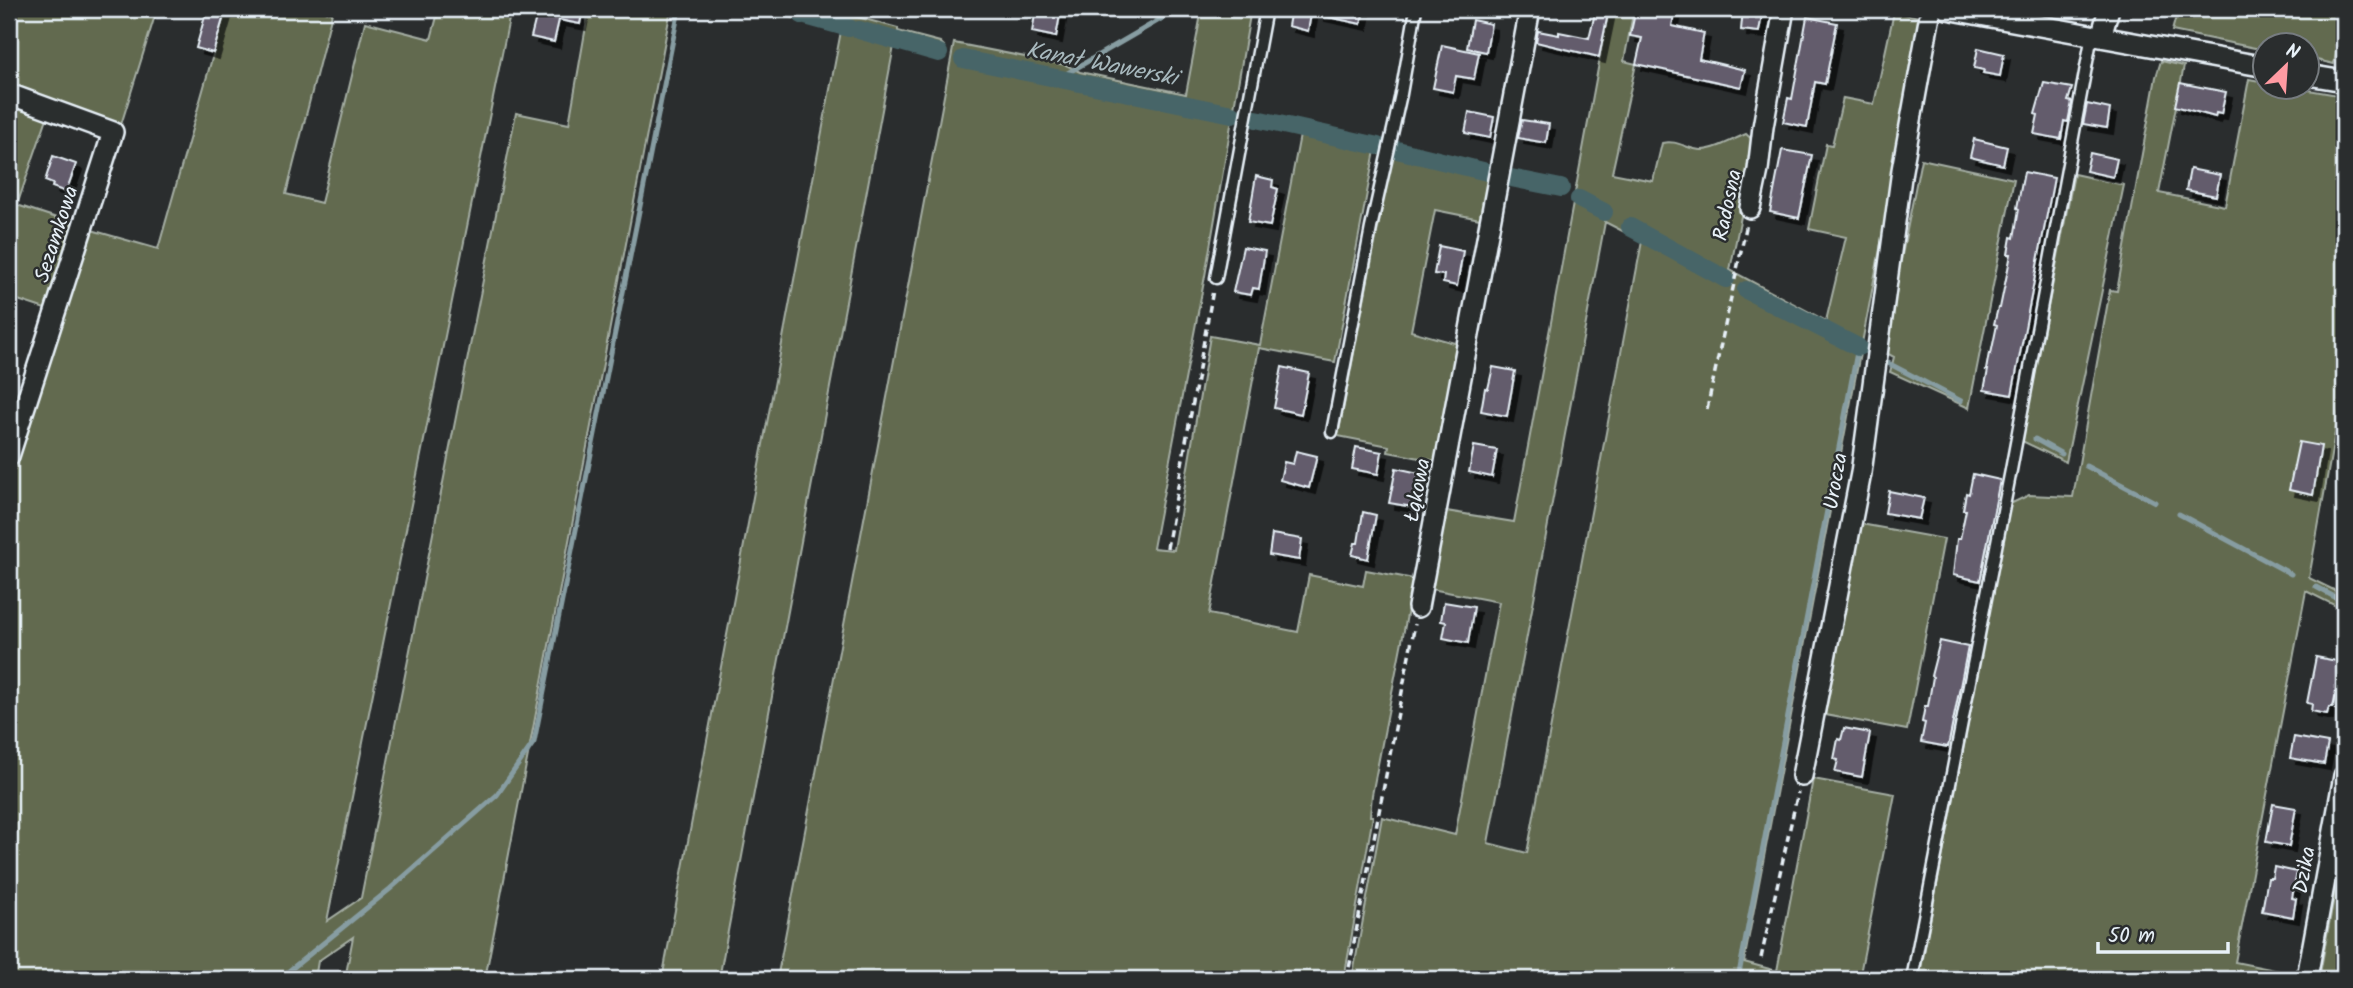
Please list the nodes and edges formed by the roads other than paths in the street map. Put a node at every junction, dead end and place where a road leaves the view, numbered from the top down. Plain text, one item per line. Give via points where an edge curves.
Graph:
1 (1266, 9) edge
2 (1416, 9) edge
3 (1530, 9) edge
4 (1784, 9) edge
5 (1931, 9) edge
6 (1947, 9) edge
7 (2109, 9) edge
8 (2096, 36) junction
9 (2252, 64) edge
10 (2322, 77) edge
11 (2344, 81) edge
12 (9, 94) edge
13 (1750, 208) road end
14 (1216, 278) road end
15 (1332, 432) dead end
16 (9, 456) edge
17 (1418, 607) road end
18 (1802, 776) road end
19 (2344, 776) edge
20 (2308, 972) dead end
21 (1912, 979) edge

1 - 14 lane
2 - 15 lane
3 - 17 street, Łąkowa
4 - 13 street, Radosna
5 - 18 street, Urocza via 1902,170 1861,472
6 - 8 street
7 - 8 street
8 - 9 street
8 - 21 lane
10 - 11 street
12 - 16 street, Sezamkowa via 113,132
19 - 20 street, Dzika

